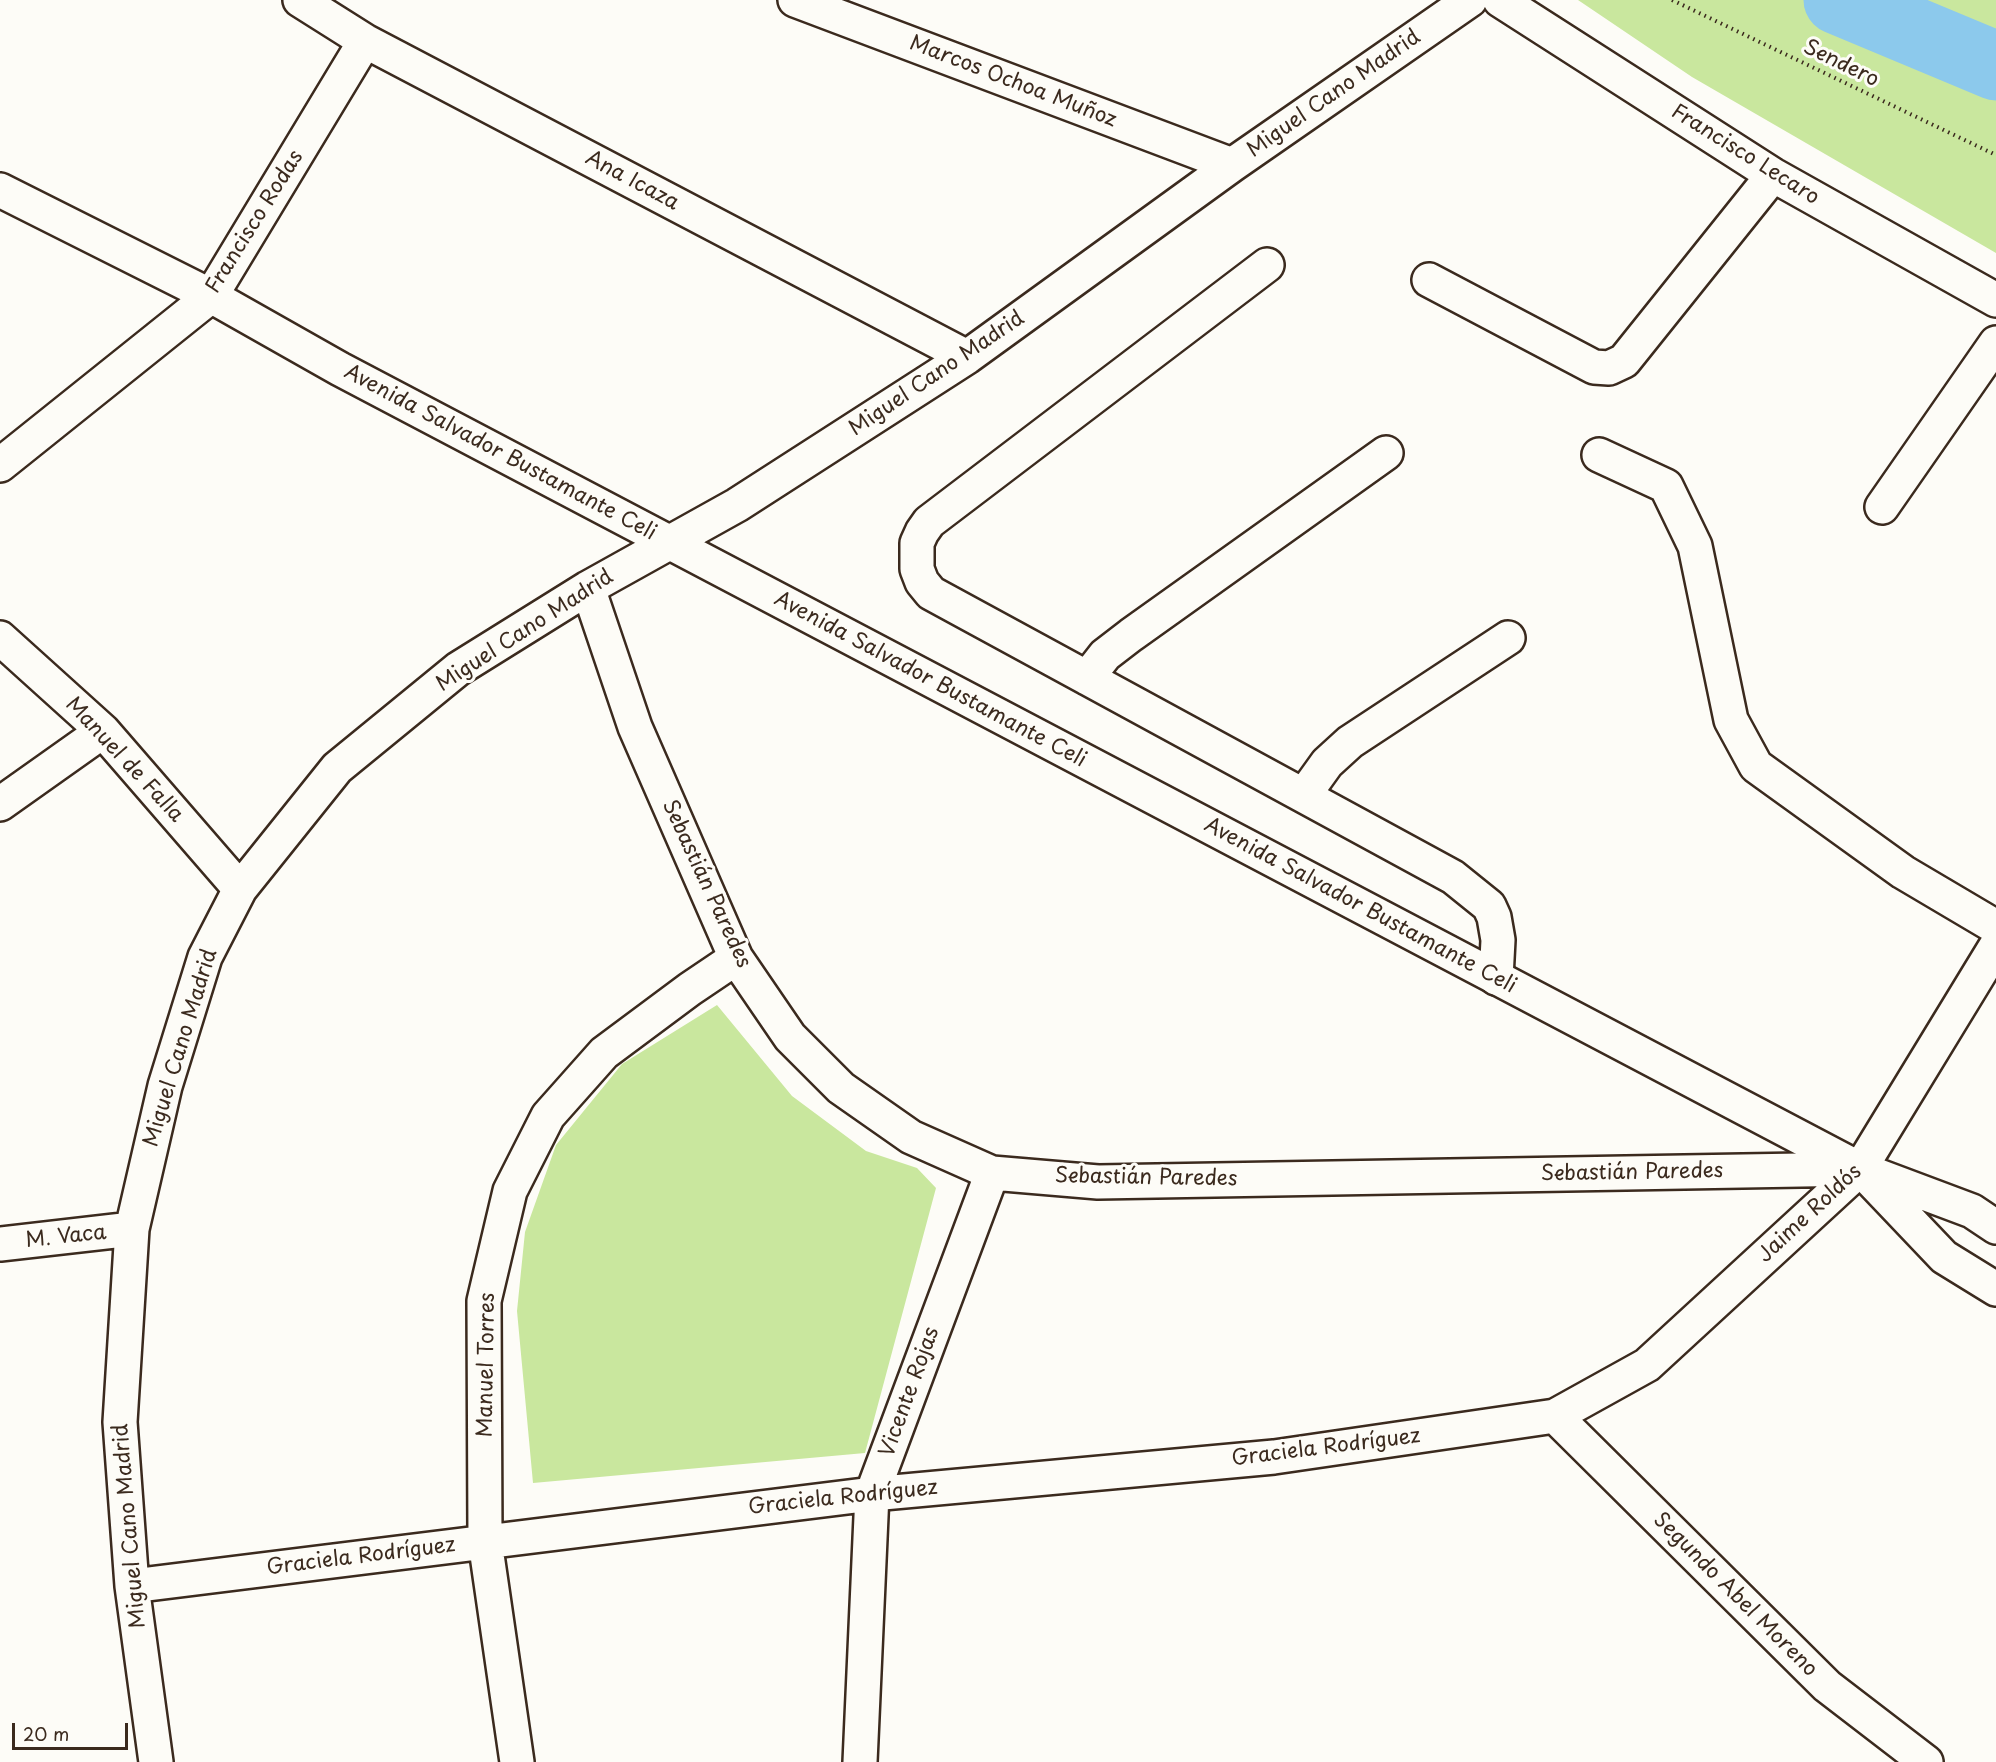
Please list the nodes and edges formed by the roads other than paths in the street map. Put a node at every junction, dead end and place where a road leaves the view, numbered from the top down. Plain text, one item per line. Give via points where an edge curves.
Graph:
1 (300, 0) edge
2 (795, 0) edge
3 (1470, 0) edge
4 (1500, 0) edge
5 (365, 41) junction
6 (1232, 165) junction
7 (1773, 175) junction
8 (0, 190) edge
9 (1267, 265) dead end
10 (1429, 280) dead end
11 (212, 296) junction
12 (1996, 300) edge
13 (1996, 343) edge
14 (967, 357) junction
15 (1386, 453) dead end
16 (1599, 455) dead end
17 (0, 465) edge
18 (1882, 507) dead end
19 (669, 543) junction
20 (588, 588) junction
21 (0, 638) edge
22 (1508, 638) dead end
23 (1087, 678) junction
24 (103, 731) junction
25 (1304, 795) junction
26 (0, 804) edge
27 (240, 889) junction
28 (1996, 927) edge
29 (1996, 946) edge
30 (736, 958) junction
31 (1496, 978) junction
32 (1860, 1169) junction
33 (992, 1173) junction
34 (1996, 1227) edge
35 (132, 1229) junction
36 (0, 1244) edge
37 (1996, 1290) edge
38 (1555, 1416) junction
39 (872, 1494) junction
40 (485, 1541) junction
41 (132, 1586) junction
42 (156, 1762) edge
43 (517, 1762) edge
44 (860, 1762) edge
45 (1926, 1762) edge

1 - 5 street, Ana Icaza
2 - 6 street, Marcos Ochoa Muñoz
3 - 6 street, Miguel Cano Madrid
4 - 7 street, Francisco Lecaro
5 - 11 street, Francisco Rodas
5 - 14 street, Ana Icaza
6 - 14 street, Miguel Cano Madrid
7 - 10 street via 1624,362 1609,368 1594,367
7 - 12 street, Francisco Lecaro
8 - 11 street, Avenida Salvador Bustamante Celi
9 - 23 street via 939,515 917,543 917,569 931,593
11 - 17 street, Francisco Rodas
11 - 19 street, Avenida Salvador Bustamante Celi via 340,369
13 - 18 street
14 - 19 street, Miguel Cano Madrid via 737,505
15 - 23 street via 1131,635 1105,655
16 - 28 street via 1666,486 1695,546 1731,720 1756,766 1903,872
19 - 20 street, Miguel Cano Madrid
19 - 31 street, Avenida Salvador Bustamante Celi
20 - 27 street, Miguel Cano Madrid via 458,669 337,768
20 - 30 street, Sebastián Paredes via 635,727
21 - 24 street, Manuel de Falla
22 - 25 street via 1350,742 1327,763
23 - 25 street
24 - 26 street
24 - 27 street, Manuel de Falla
25 - 31 street via 1453,877 1489,906 1498,930
27 - 35 street, Miguel Cano Madrid via 205,957 165,1086
29 - 32 street, Jaime Roldós
30 - 33 street, Sebastián Paredes via 790,1037 841,1088 911,1137
30 - 40 street, Manuel Torres via 604,1053 548,1116 510,1191 484,1301
31 - 32 street, Avenida Salvador Bustamante Celi
32 - 33 street, Sebastián Paredes via 1098,1182
32 - 34 street, Avenida Salvador Bustamante Celi via 1972,1211
32 - 37 street, Avenida Salvador Bustamante Celi via 1944,1257
32 - 38 street, Jaime Roldós via 1647,1365
33 - 39 street, Vicente Rojas
35 - 36 street, M. Vaca
35 - 41 street, Miguel Cano Madrid via 120,1422
38 - 39 street, Graciela Rodríguez via 1274,1457
38 - 45 street, Segundo Abel Moreno via 1827,1686
39 - 40 street, Graciela Rodríguez
39 - 44 street, Vicente Rojas
40 - 41 street, Graciela Rodríguez
40 - 43 street, Manuel Torres
41 - 42 street, Miguel Cano Madrid

